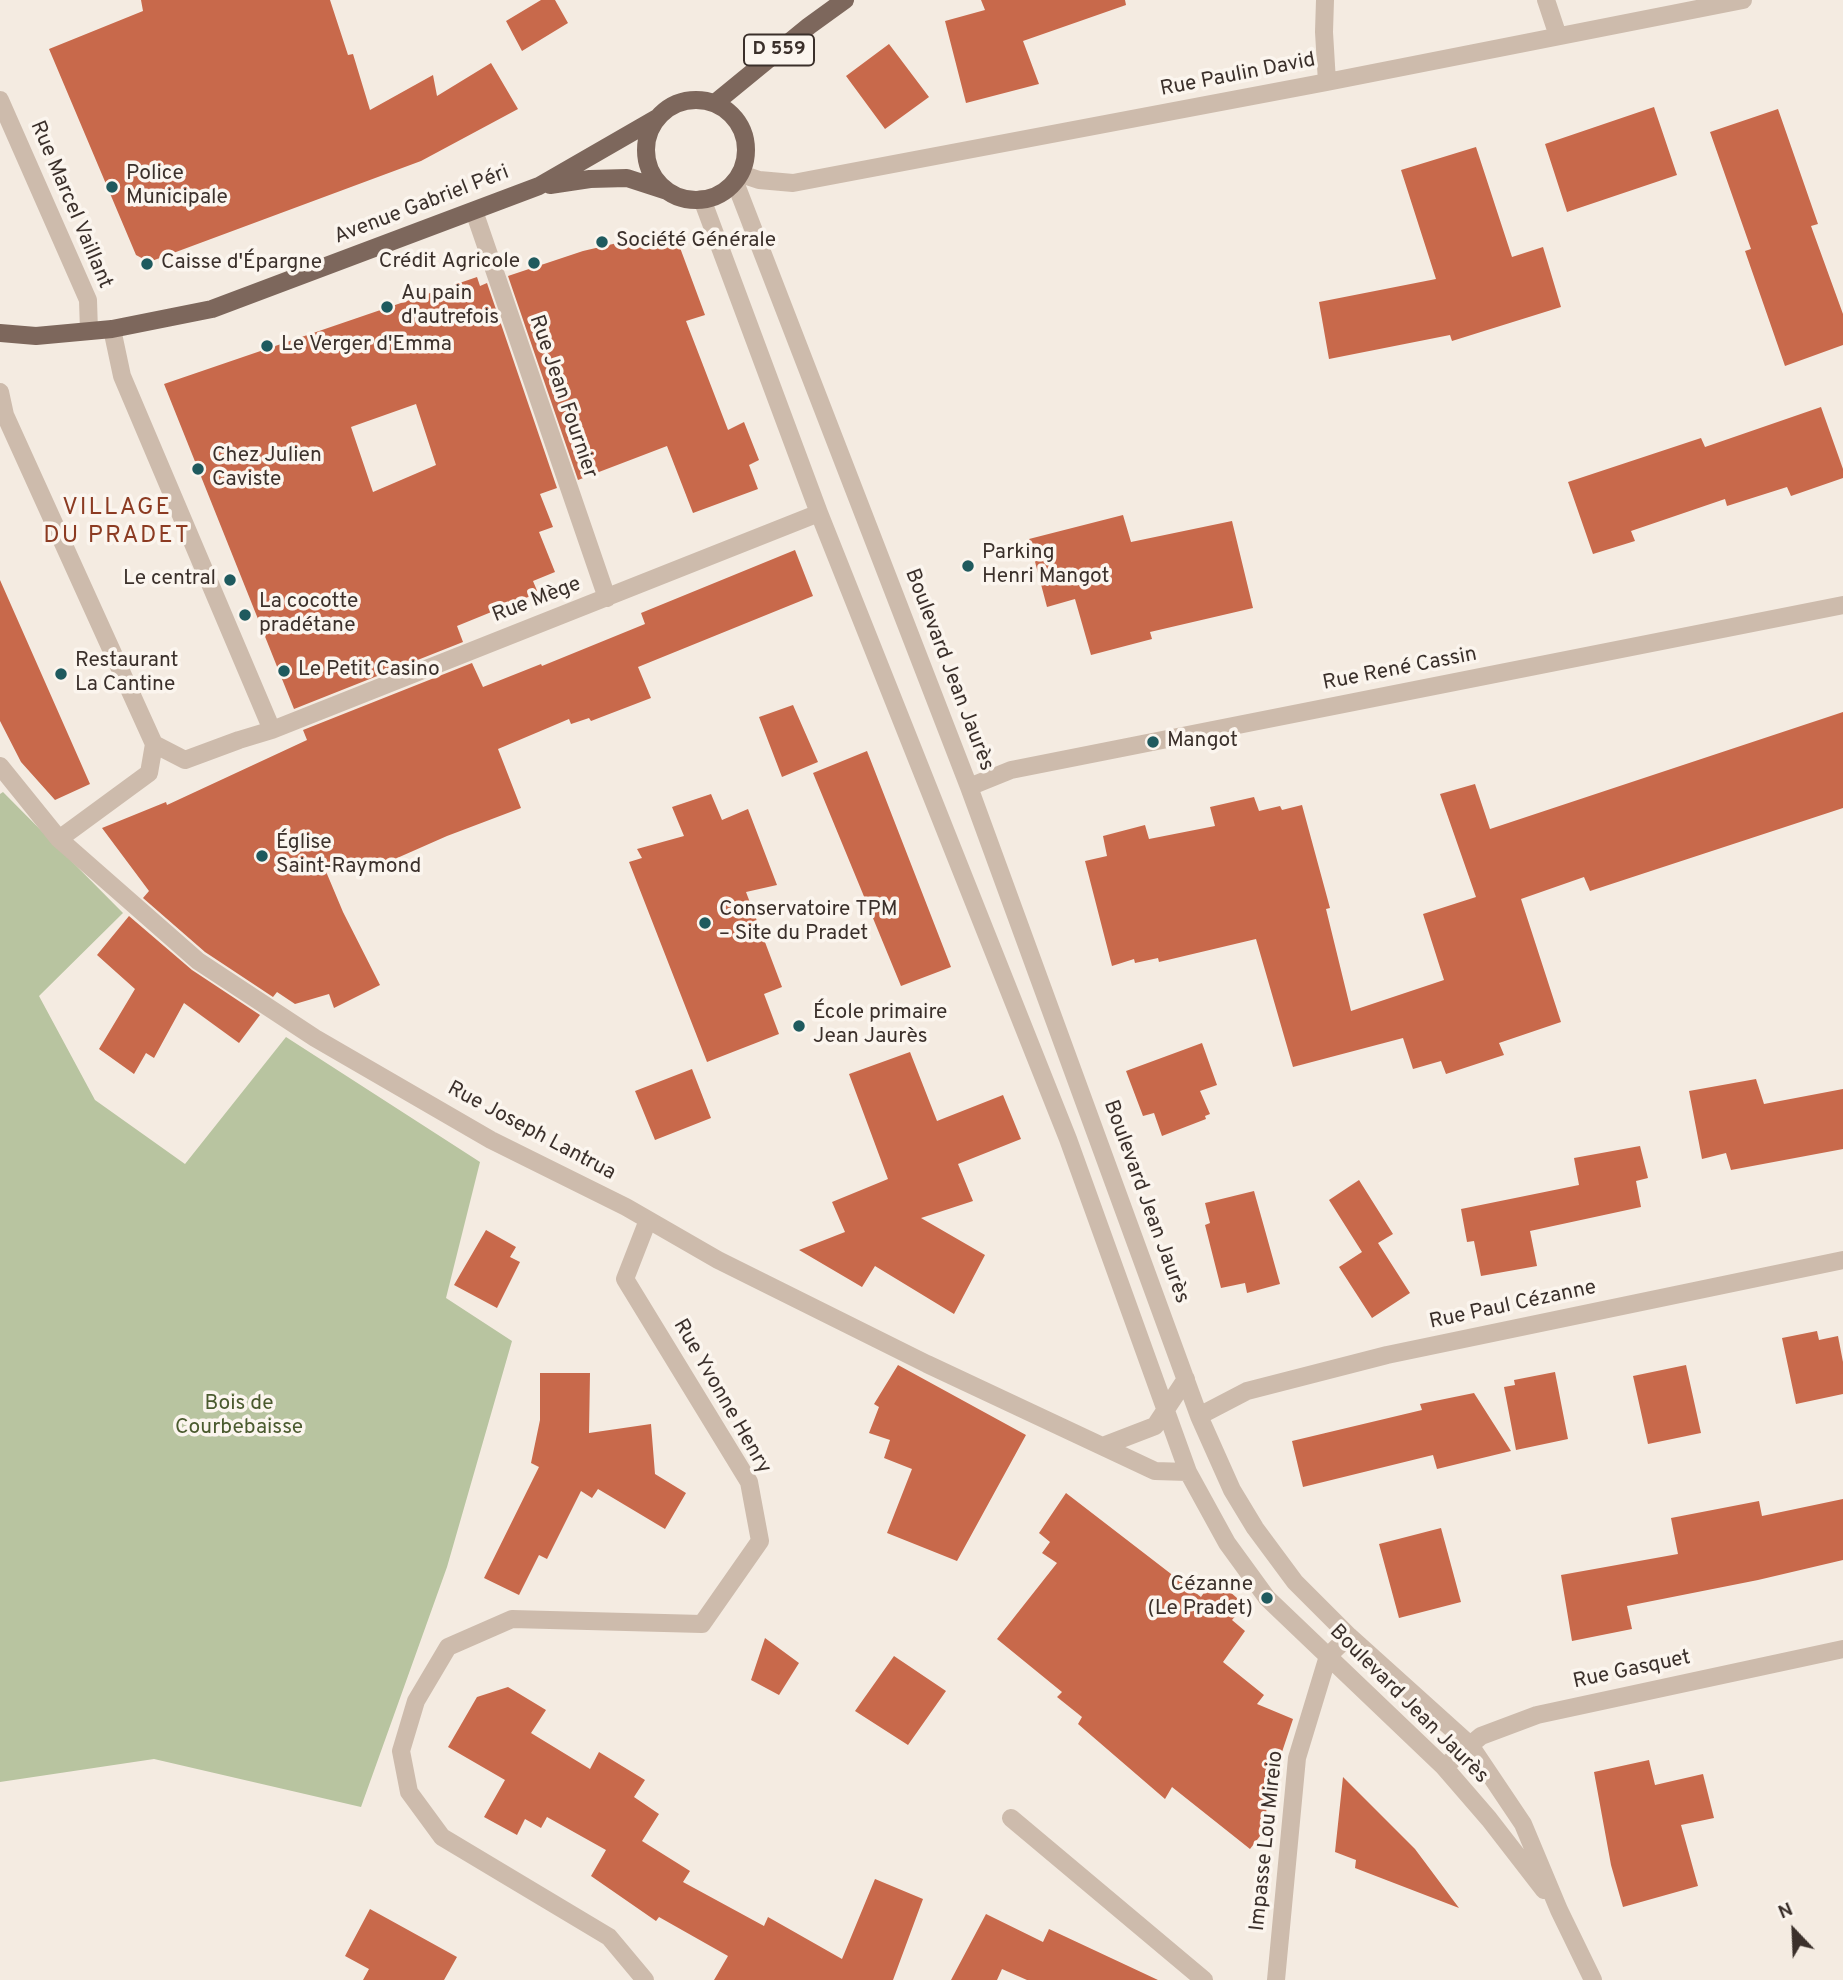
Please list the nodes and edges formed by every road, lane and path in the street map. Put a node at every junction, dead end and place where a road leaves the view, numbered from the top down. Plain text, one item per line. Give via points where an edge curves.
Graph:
1 (845, 0) edge
2 (1325, 0) edge
3 (1546, 0) edge
4 (1743, 0) edge
5 (1558, 36) junction
6 (1327, 82) junction
7 (0, 100) edge
8 (715, 103) junction
9 (657, 118) junction
10 (738, 178) junction
11 (539, 186) junction
12 (667, 191) junction
13 (702, 199) junction
14 (474, 211) junction
15 (112, 329) junction
16 (89, 331) junction
17 (0, 333) edge
18 (0, 392) edge
19 (819, 513) junction
20 (607, 598) junction
21 (1843, 605) edge
22 (272, 730) junction
23 (154, 744) junction
24 (1, 770) edge
25 (969, 786) junction
26 (59, 839) junction
27 (648, 1220) junction
28 (1843, 1260) edge
29 (1186, 1379) junction
30 (1165, 1409) junction
31 (1199, 1416) junction
32 (1103, 1446) junction
33 (1188, 1472) junction
34 (1349, 1636) junction
35 (1843, 1649) edge
36 (1328, 1656) junction
37 (1469, 1745) junction
38 (1444, 1767) junction
39 (1011, 1818) dead end
40 (1559, 1910) junction
41 (645, 1980) edge
42 (1204, 1980) edge
43 (1276, 1980) edge
44 (1593, 1980) edge

1 - 8 main road, D 559
2 - 6 street
3 - 5 street
4 - 5 street, Rue Paulin David
5 - 6 street, Rue Paulin David
6 - 10 street, Rue Paulin David via 793,183
7 - 16 street, Rue Marcel Vaillant via 88,300
8 - 9 main road via 684,100
8 - 10 main road via 730,111 746,140 746,157
9 - 11 main road, Avenue Gabriel Péri
9 - 12 main road via 649,132 647,157 655,180
10 - 13 main road via 725,191
10 - 25 street, Boulevard Jean Jaurès
11 - 12 main road, Avenue Gabriel Péri via 627,178
11 - 14 main road, Avenue Gabriel Péri
12 - 13 main road via 690,200
13 - 19 street, Boulevard Jean Jaurès
14 - 15 main road, Avenue Gabriel Péri via 212,309
14 - 20 street, Rue Jean Fournier
15 - 16 main road, Avenue Gabriel Péri
15 - 22 street via 122,376
16 - 17 main road, Avenue Gabriel Péri via 36,336
18 - 23 street via 5,415
19 - 20 street, Rue Mège
19 - 30 street, Boulevard Jean Jaurès via 1068,1139
20 - 22 street, Rue Mège
21 - 25 street, Rue René Cassin via 1011,770
22 - 23 street, Rue Mège via 185,760
23 - 26 street via 149,773
24 - 26 street, Rue Joseph Lantrua
25 - 29 street, Boulevard Jean Jaurès
26 - 27 street, Rue Joseph Lantrua via 198,961 315,1038 491,1140
27 - 32 street, Rue Joseph Lantrua via 718,1260
27 - 41 street, Rue Yvonne Henry via 625,1279 748,1482 760,1541 702,1625 512,1619 448,1647 416,1701 401,1751 410,1792 442,1838 609,1937
28 - 31 street, Rue Paul Cézanne via 1387,1355 1247,1391
29 - 30 street
29 - 31 street, Boulevard Jean Jaurès
30 - 32 street via 1155,1426
30 - 33 street, Boulevard Jean Jaurès
31 - 34 street, Boulevard Jean Jaurès via 1232,1490 1255,1528 1295,1582
32 - 33 street, Rue Joseph Lantrua via 1155,1471
33 - 36 street, Boulevard Jean Jaurès via 1227,1543 1267,1598
34 - 36 street, Impasse Lou Mireio
34 - 37 street, Boulevard Jean Jaurès
35 - 37 street, Rue Gasquet via 1537,1715
36 - 38 street, Boulevard Jean Jaurès
36 - 43 street, Impasse Lou Mireio via 1297,1758
37 - 38 street, Rue Gasquet
37 - 40 street, Boulevard Jean Jaurès via 1523,1824
38 - 40 street, Boulevard Jean Jaurès
39 - 42 street
40 - 44 street

